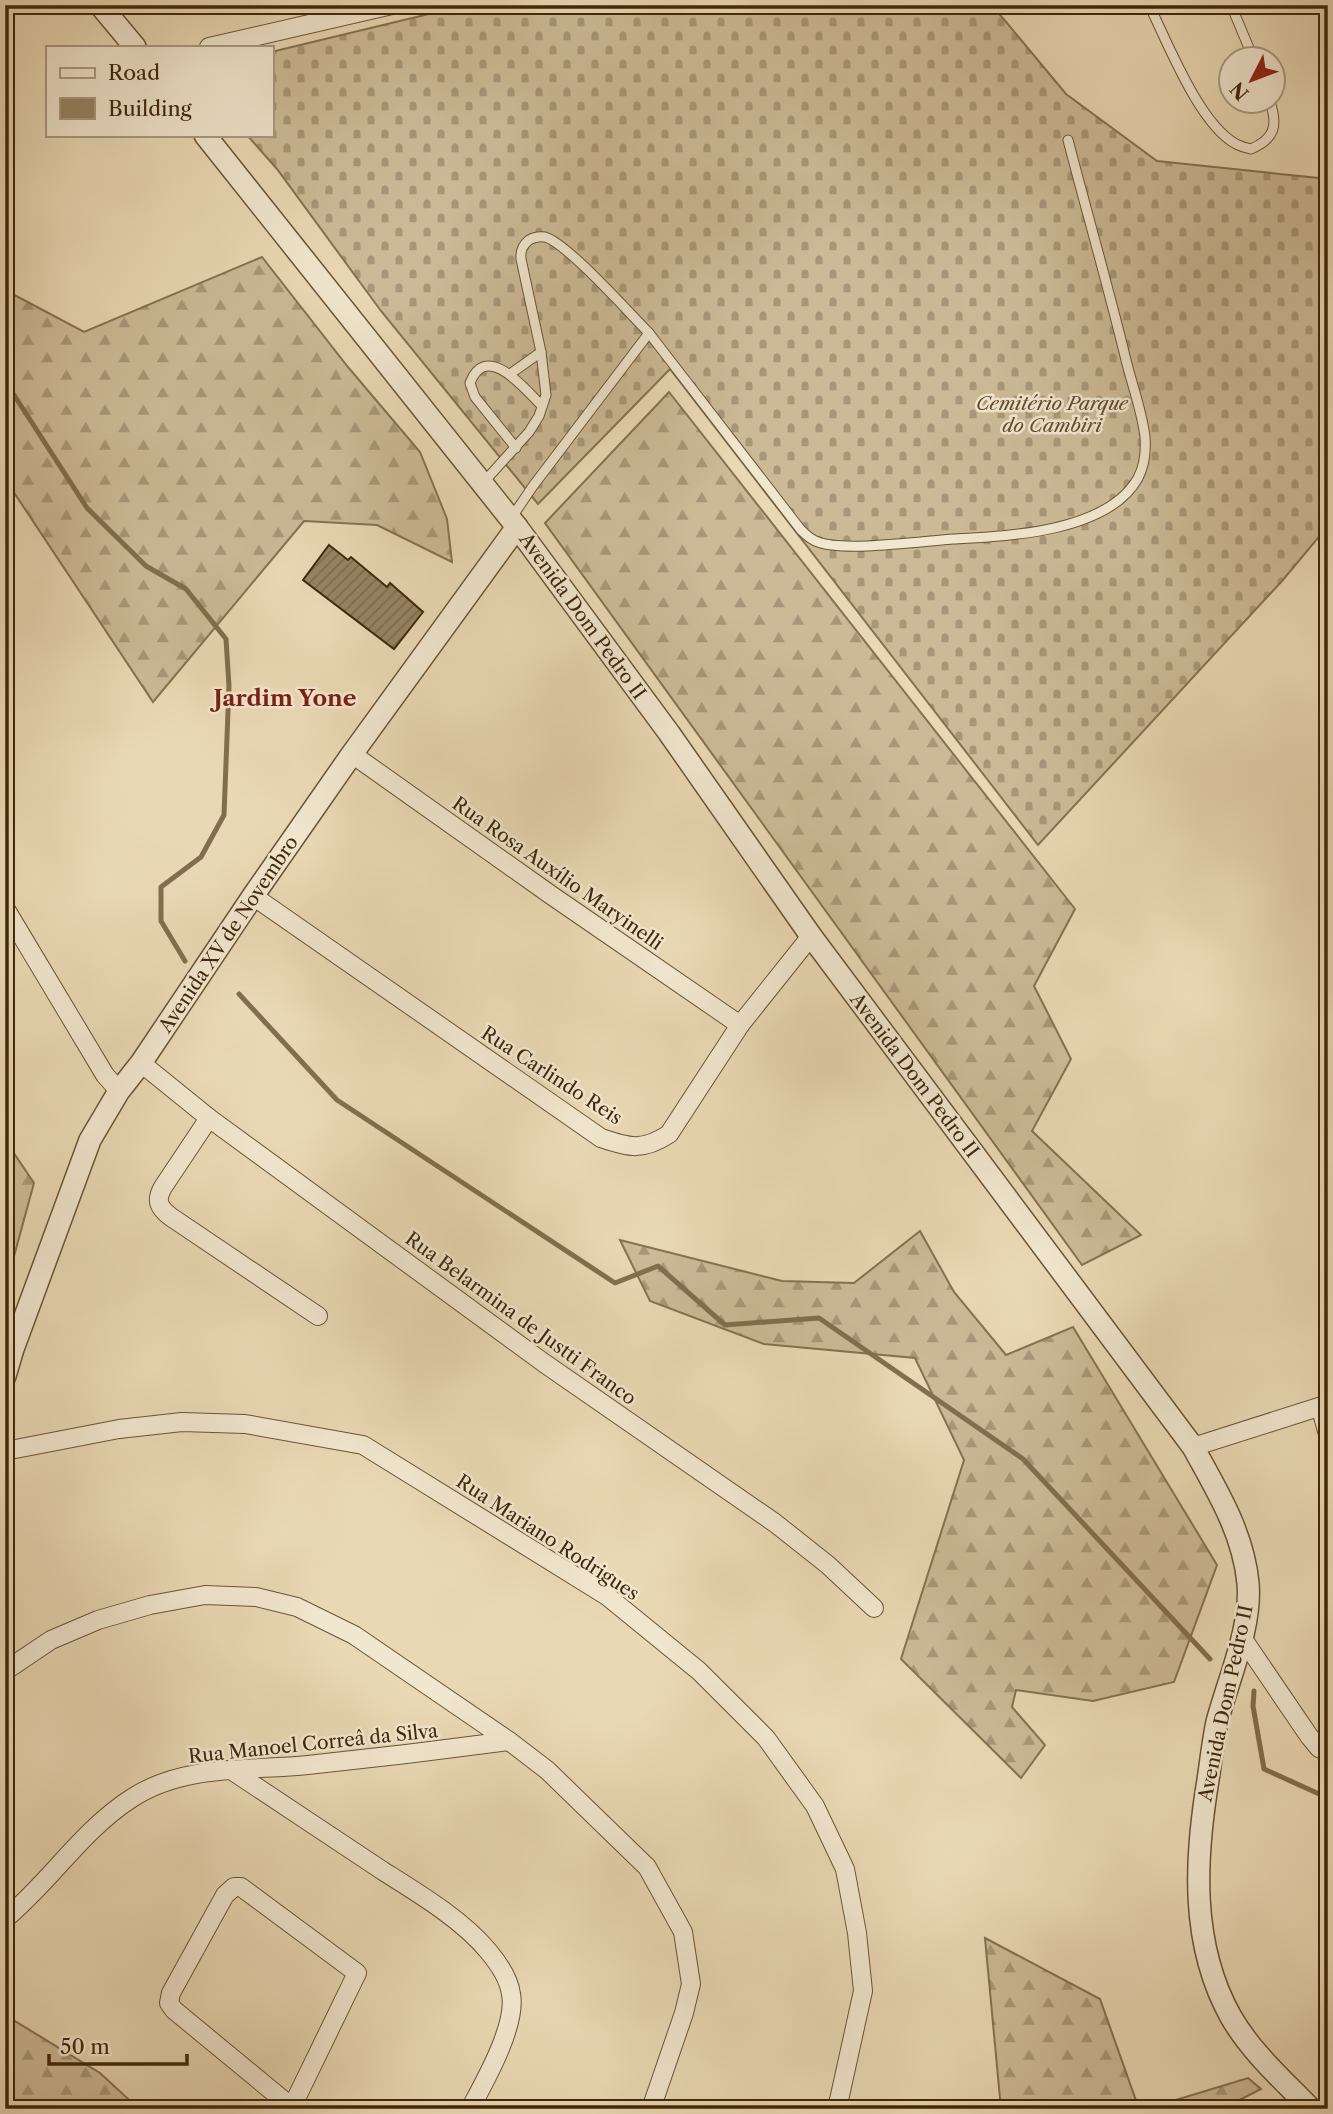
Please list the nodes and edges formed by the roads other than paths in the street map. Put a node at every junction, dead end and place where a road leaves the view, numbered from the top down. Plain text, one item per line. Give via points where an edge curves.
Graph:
1 (100, 5) edge
2 (392, 5) edge
3 (1149, 5) edge
4 (1231, 5) edge
5 (134, 46) edge
6 (213, 46) edge
7 (1248, 46) edge
8 (1273, 116) edge
9 (206, 136) edge
10 (1068, 140) dead end
11 (649, 332) junction
12 (541, 352) junction
13 (510, 374) junction
14 (542, 406) junction
15 (516, 449) junction
16 (483, 484) junction
17 (514, 523) junction
18 (535, 550) junction
19 (498, 552) junction
20 (352, 754) junction
21 (253, 896) junction
22 (5, 908) edge
23 (811, 936) junction
24 (740, 1025) junction
25 (141, 1063) junction
26 (119, 1091) junction
27 (208, 1118) junction
28 (318, 1315) dead end
29 (5, 1376) edge
30 (1322, 1406) edge
31 (1193, 1447) junction
32 (5, 1451) edge
33 (1328, 1451) edge
34 (874, 1608) dead end
35 (1241, 1636) junction
36 (5, 1671) edge
37 (509, 1741) junction
38 (1328, 1752) edge
39 (231, 1770) junction
40 (5, 1919) edge
41 (293, 2108) edge
42 (470, 2109) edge
43 (651, 2109) edge
44 (836, 2109) edge
45 (1311, 2109) edge

1 - 5 street
2 - 6 street
3 - 8 lane via 1201,107 1235,144 1251,149 1263,144 1271,135
4 - 7 lane
9 - 16 street, Avenida Dom Pedro II
10 - 11 lane via 1144,436 1145,462 1138,479 1121,499 1089,518 985,537 849,546 815,541 801,530
11 - 12 lane via 569,253 543,236 535,237 521,251
11 - 17 lane via 533,486
12 - 13 lane
12 - 14 lane via 546,395
13 - 14 lane
13 - 15 lane via 491,366 470,383 475,397
14 - 15 lane
15 - 16 lane
16 - 17 street, Avenida Dom Pedro II
17 - 18 street, Avenida Dom Pedro II
17 - 19 street, Avenida XV de Novembro
18 - 19 street
18 - 23 street, Avenida Dom Pedro II
19 - 20 street, Avenida XV de Novembro
20 - 21 street, Avenida XV de Novembro
20 - 24 street, Rua Rosa Auxílio Maryinelli
21 - 24 street, Rua Carlindo Reis via 601,1138 625,1146 653,1145 669,1133
21 - 25 street, Avenida XV de Novembro
22 - 26 street
23 - 24 street, Rua Carlindo Reis
23 - 31 street, Avenida Dom Pedro II
25 - 26 street, Avenida XV de Novembro
25 - 27 street, Rua Belarmina de Justti Franco
26 - 29 street, Avenida XV de Novembro via 90,1140
27 - 28 street via 163,1187 159,1206
27 - 34 street, Rua Belarmina de Justti Franco via 544,1363 775,1523
30 - 31 street
30 - 33 lane
31 - 35 street, Avenida Dom Pedro II via 1232,1518 1243,1552 1248,1585
32 - 44 street, Rua Mariano Rodrigues via 182,1422 245,1424 363,1445 607,1595 699,1671 766,1738 815,1806 845,1869 863,1992
35 - 38 street via 1309,1736
35 - 45 street, Avenida Dom Pedro II via 1217,1724 1200,1826 1201,1932 1230,2016
36 - 37 street via 51,1640 98,1620 205,1595 256,1597 297,1607 354,1636
37 - 39 street, Rua Manoel Correâ da Silva
37 - 43 street via 547,1770 647,1867 683,1931 691,1984
39 - 40 street, Rua Manoel Correâ da Silva via 158,1784 132,1798 94,1828
39 - 42 street via 414,1891 469,1931 489,1952 512,1996 494,2064
41 - 41 street via 357,1973 241,1887 234,1887 225,1895 169,2003

